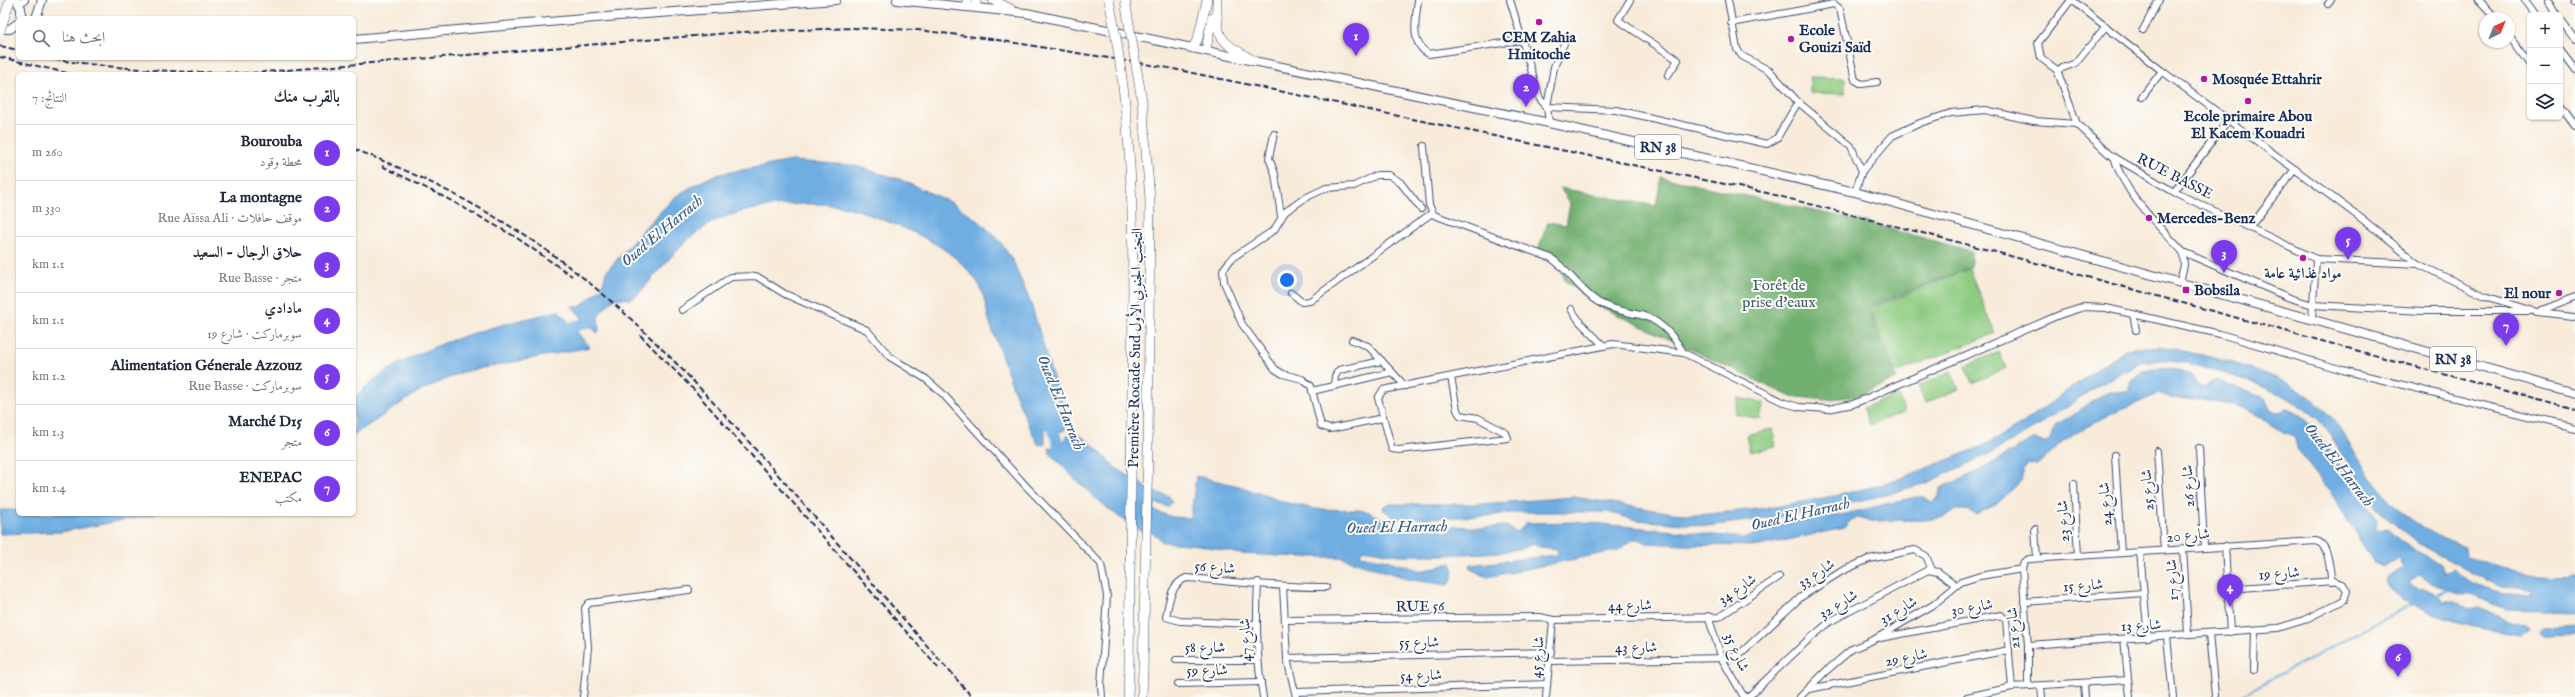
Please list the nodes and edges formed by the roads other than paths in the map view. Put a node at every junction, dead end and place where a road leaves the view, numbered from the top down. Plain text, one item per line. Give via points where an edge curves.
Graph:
1 (10, 0) edge
2 (42, 0) edge
3 (836, 0) edge
4 (897, 0) edge
5 (993, 0) edge
6 (1109, 0) edge
7 (1125, 0) edge
8 (1207, 0) edge
9 (1216, 0) edge
10 (1418, 0) edge
11 (1510, 0) edge
12 (1630, 0) edge
13 (1728, 0) edge
14 (2071, 0) edge
15 (2158, 0) edge
16 (2479, 0) edge
17 (2525, 0) edge
18 (2549, 0) edge
19 (967, 3) edge
20 (1012, 10) junction
21 (2490, 12) edge
22 (2534, 12) edge
23 (2556, 12) edge
24 (37, 16) edge
25 (2563, 22) edge
26 (1731, 23) junction
27 (16, 24) edge
28 (2106, 26) junction
29 (2, 30) edge
30 (2143, 30) dead end
31 (16, 33) edge
32 (356, 39) edge
33 (2575, 39) edge
34 (1523, 40) junction
35 (1565, 41) dead end
36 (2515, 44) edge
37 (1193, 48) junction
38 (1206, 50) junction
39 (2563, 52) edge
40 (1254, 61) junction
41 (2527, 61) edge
42 (2575, 68) edge
43 (2057, 70) junction
44 (2162, 71) junction
45 (1668, 75) dead end
46 (1877, 82) dead end
47 (2142, 97) dead end
48 (1798, 102) junction
49 (1547, 107) junction
50 (2563, 111) edge
51 (2228, 120) junction
52 (1549, 123) junction
53 (2077, 124) junction
54 (2575, 127) edge
55 (1274, 134) dead end
56 (1424, 146) dead end
57 (2114, 157) junction
58 (2295, 169) junction
59 (1862, 172) junction
60 (1855, 192) junction
61 (2174, 192) junction
62 (1421, 209) dead end
63 (1432, 213) junction
64 (1281, 216) junction
65 (2250, 227) junction
66 (2183, 252) junction
67 (2316, 259) junction
68 (2418, 264) junction
69 (2180, 282) junction
70 (1291, 293) dead end
71 (2575, 298) edge
72 (2313, 305) junction
73 (1571, 309) dead end
74 (682, 310) dead end
75 (2537, 312) junction
76 (2133, 314) junction
77 (2575, 316) edge
78 (2312, 319) junction
79 (2136, 330) dead end
80 (1352, 340) dead end
81 (1603, 344) junction
82 (1684, 353) junction
83 (1382, 361) junction
84 (1392, 372) junction
85 (1451, 377) junction
86 (1334, 386) junction
87 (1405, 386) junction
88 (1312, 391) junction
89 (2575, 393) edge
90 (1383, 418) junction
91 (2575, 428) edge
92 (2199, 448) dead end
93 (2157, 451) dead end
94 (2115, 455) dead end
95 (2074, 484) dead end
96 (2035, 529) dead end
97 (2225, 546) junction
98 (2204, 547) junction
99 (2183, 548) junction
100 (2164, 550) junction
101 (2140, 552) junction
102 (2121, 553) junction
103 (2078, 556) junction
104 (2037, 558) junction
105 (1932, 570) junction
106 (2022, 570) junction
107 (1779, 577) dead end
108 (1258, 582) junction
109 (2332, 582) junction
110 (1956, 585) junction
111 (1326, 587) dead end
112 (1283, 588) junction
113 (2228, 589) junction
114 (689, 590) dead end
115 (2143, 594) junction
116 (2024, 602) junction
117 (1708, 616) junction
118 (1286, 620) junction
119 (1553, 620) junction
120 (1256, 624) junction
121 (2255, 630) junction
122 (2230, 632) junction
123 (2188, 634) junction
124 (2209, 634) junction
125 (2167, 637) junction
126 (2148, 638) junction
127 (1875, 639) junction
128 (2124, 639) junction
129 (2028, 644) junction
130 (2009, 650) junction
131 (1551, 652) junction
132 (1287, 658) junction
133 (1722, 659) junction
134 (1176, 660) dead end
135 (1258, 660) junction
136 (1550, 662) junction
137 (2254, 670) dead end
138 (2128, 680) junction
139 (1261, 682) junction
140 (1178, 684) dead end
141 (1547, 684) junction
142 (2084, 684) junction
143 (2028, 686) junction
144 (2012, 687) junction
145 (2041, 687) junction
146 (1809, 689) junction
147 (1296, 694) edge
148 (2215, 695) dead end
149 (583, 697) edge
150 (1102, 697) edge
151 (1128, 697) edge
152 (1142, 697) edge
153 (1263, 697) edge
154 (1546, 697) edge
155 (1744, 697) edge
156 (1748, 697) edge
157 (1800, 697) edge
158 (1967, 697) edge
159 (2042, 697) edge
160 (2085, 697) edge
161 (2130, 697) edge
162 (2173, 697) edge

1 - 29 highway, bridge
2 - 24 main road
3 - 32 main road
4 - 19 main road, RN 38
5 - 20 highway
6 - 151 highway, Première Rocade Sud التجنب الجنوبي الأول, bridge via 1131,151 1134,228
7 - 152 highway, Première Rocade Sud التجنب الجنوبي الأول, bridge via 1142,101 1150,199 1148,449
8 - 37 highway
9 - 38 highway
9 - 40 highway via 1216,26 1221,38
10 - 34 street via 1416,40 1429,54
11 - 34 street
12 - 45 street via 1618,20 1678,60
13 - 26 street
14 - 28 street
14 - 43 street via 2038,43 2041,58
15 - 30 street
16 - 21 street
17 - 22 street
18 - 23 street
19 - 20 main road, RN 38
20 - 37 main road, RN 38
25 - 33 street
26 - 46 street via 1834,4 1840,9 1855,80 1862,84
26 - 48 street via 1737,50 1742,56 1770,71
27 - 29 main road
28 - 43 street via 2076,63
28 - 44 street
29 - 31 main road
34 - 49 street via 1540,99
35 - 49 street via 1554,68
36 - 41 street
37 - 38 main road, RN 38
38 - 40 main road, RN 38
39 - 42 street
40 - 52 main road, RN 38
43 - 53 street, RUE BASSE
44 - 47 street
44 - 51 street
48 - 49 street via 1777,138 1767,144 1616,110
48 - 59 street via 1851,146 1856,152
49 - 52 street
50 - 54 street
51 - 58 street
51 - 61 street
52 - 60 main road, RN 38
53 - 57 street, RUE BASSE
53 - 59 street via 2034,121 1985,110 1951,113 1892,136
55 - 64 street via 1269,158 1275,174
56 - 63 street via 1429,205
57 - 61 street, RUE BASSE
57 - 66 street via 2117,170 2128,188
58 - 65 street
58 - 68 street
59 - 60 street
60 - 69 main road, RN 38
61 - 65 street, RUE BASSE
62 - 64 street via 1400,182 1383,174 1354,186 1322,189
63 - 70 street via 1310,301 1302,302
63 - 82 street via 1551,258 1560,264 1583,291 1598,302 1658,322 1670,332
64 - 88 street via 1272,232 1224,266 1223,276 1239,319 1272,365 1283,374 1306,380
65 - 67 street, RUE BASSE
66 - 69 street via 2184,265
66 - 72 street via 2290,298
67 - 68 street, RUE BASSE
67 - 72 street
68 - 75 street via 2485,296
69 - 78 main road, RN 38
71 - 75 street
72 - 75 street via 2423,311
72 - 78 street
73 - 81 street via 1580,322
74 - 150 street via 731,277 756,276 785,294 867,330 890,357 926,379 943,394 1101,564 1107,596
75 - 77 street
76 - 79 street
76 - 82 street via 2098,306 2076,309 1883,392 1853,404 1828,409 1813,409 1785,402
76 - 91 street via 2220,334 2343,370
78 - 89 main road, RN 38
80 - 83 street via 1368,346
81 - 82 street
81 - 85 street
83 - 84 street
83 - 86 street via 1339,370 1335,376
84 - 86 street
84 - 87 street
85 - 87 street
85 - 90 street via 1458,413 1478,418 1506,433 1507,439 1396,450 1390,446
86 - 88 street
87 - 90 street via 1380,393
88 - 90 street via 1320,424 1325,429
92 - 98 street, شارع 26
93 - 100 street, شارع 25
94 - 102 street, شارع 24
95 - 103 street, شارع 23
96 - 104 street
97 - 98 street, شارع 20
97 - 109 street, شارع 20 via 2319,542 2326,549
97 - 113 street
98 - 99 street, شارع 20
99 - 100 street, شارع 20
99 - 123 street, شارع 17
100 - 101 street, شارع 20
101 - 102 street, شارع 20
101 - 115 street
102 - 103 street, شارع 20
103 - 104 street, شارع 20
104 - 106 street via 2026,560
105 - 110 street
105 - 133 street, شارع 33 via 1926,556 1915,550 1857,563 1805,594 1741,653
105 - 156 street, شارع 32 via 1922,572 1831,622 1808,640
106 - 110 street, شارع 31 via 1980,576
106 - 116 street, شارع 21
107 - 117 street, شارع 34 via 1725,615
108 - 112 street, شارع 56
108 - 120 street, شارع 47
108 - 120 street, شارع 56 via 1186,578 1180,580 1170,595 1166,617 1180,621
109 - 113 street, شارع 19
109 - 121 street, شارع 13 via 2340,583 2346,588 2344,600 2289,625
110 - 127 street, شارع 31 via 1933,605
111 - 112 street, شارع 56
112 - 118 street
113 - 122 street
114 - 149 street via 589,603 585,608 588,647
115 - 116 street, شارع 15
115 - 126 street
116 - 129 street, شارع 21
117 - 119 street, شارع 44
117 - 133 street, شارع 35
118 - 119 street, RUE 56 via 1540,617
118 - 132 street
119 - 131 street, شارع 45
120 - 135 street, شارع 47
121 - 122 street, شارع 13
121 - 137 street
122 - 124 street, شارع 13
123 - 124 street, شارع 13
123 - 125 street, شارع 13
124 - 148 street
125 - 126 street, شارع 13
125 - 162 street
126 - 128 street, شارع 13
127 - 130 street, شارع 30 via 1998,614 2006,620
127 - 146 street, شارع 31 via 1852,649
128 - 129 street, شارع 13
128 - 138 street
129 - 143 street, شارع 21
130 - 144 street, شارع 30
130 - 146 street, شارع 29
131 - 132 street, شارع 55
131 - 136 street, شارع 45
132 - 147 street
133 - 136 street, شارع 43
133 - 155 street, شارع 35
134 - 135 street, شارع 58
135 - 139 street, شارع 47
136 - 141 street, شارع 45
138 - 142 street
138 - 161 street
139 - 140 street, شارع 59
139 - 153 street, شارع 47
141 - 147 street, شارع 54
141 - 154 street, شارع 45
142 - 145 street
142 - 160 street
143 - 144 street
143 - 145 street
144 - 158 street
145 - 159 street
146 - 157 street, شارع 31

